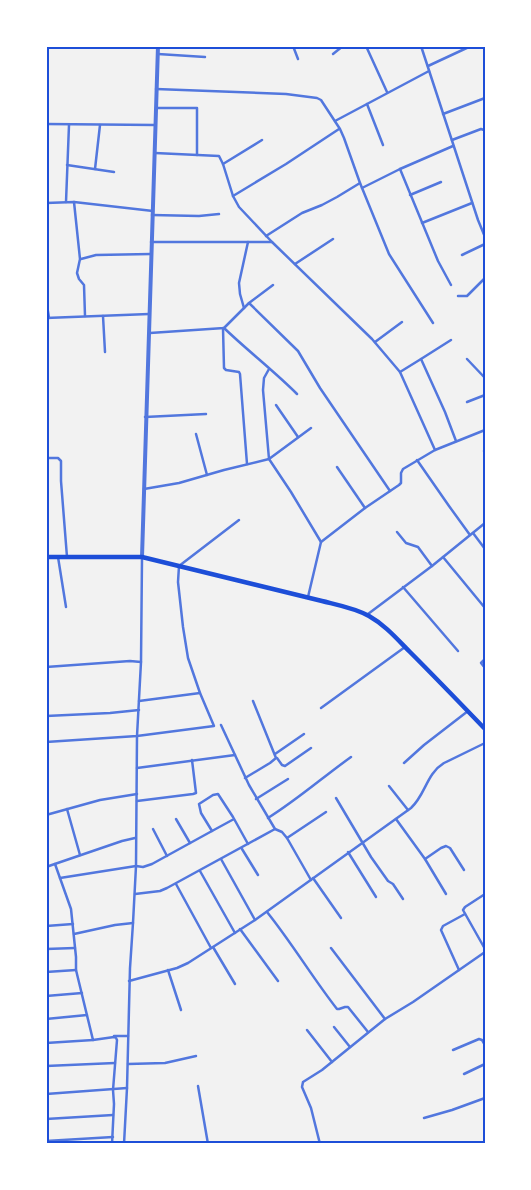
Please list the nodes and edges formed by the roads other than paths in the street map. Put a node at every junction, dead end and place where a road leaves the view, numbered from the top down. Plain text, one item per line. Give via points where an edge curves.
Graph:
1 (158, 46) edge
2 (293, 46) edge
3 (343, 46) edge
4 (366, 46) edge
5 (421, 46) edge
6 (471, 46) edge
7 (158, 54) junction
8 (333, 54) dead end
9 (205, 56) dead end
10 (298, 59) dead end
11 (428, 66) junction
12 (429, 71) junction
13 (156, 89) junction
14 (387, 92) junction
15 (485, 98) edge
16 (367, 104) junction
17 (156, 108) junction
18 (443, 114) junction
19 (335, 121) junction
20 (46, 124) edge
21 (69, 125) junction
22 (100, 125) junction
23 (156, 126) junction
24 (340, 129) junction
25 (485, 132) edge
26 (262, 140) dead end
27 (452, 140) junction
28 (383, 145) dead end
29 (453, 146) junction
30 (155, 153) junction
31 (198, 155) junction
32 (223, 164) junction
33 (67, 165) junction
34 (95, 169) junction
35 (400, 169) junction
36 (114, 172) dead end
37 (441, 182) dead end
38 (360, 183) junction
39 (362, 188) junction
40 (410, 195) junction
41 (233, 196) junction
42 (46, 202) edge
43 (66, 202) junction
44 (74, 202) junction
45 (472, 203) junction
46 (153, 213) junction
47 (219, 214) dead end
48 (422, 223) junction
49 (266, 236) junction
50 (485, 237) edge
51 (333, 239) dead end
52 (152, 242) junction
53 (248, 242) junction
54 (272, 242) junction
55 (485, 244) edge
56 (151, 254) junction
57 (462, 255) dead end
58 (80, 259) junction
59 (295, 264) junction
60 (485, 278) edge
61 (274, 285) dead end
62 (451, 286) dead end
63 (458, 296) dead end
64 (46, 300) edge
65 (249, 304) junction
66 (244, 308) junction
67 (149, 314) junction
68 (85, 316) junction
69 (104, 316) junction
70 (47, 318) edge
71 (402, 322) dead end
72 (433, 322) dead end
73 (224, 328) junction
74 (148, 333) junction
75 (451, 340) dead end
76 (375, 342) junction
77 (105, 352) dead end
78 (421, 359) junction
79 (467, 359) dead end
80 (269, 369) junction
81 (400, 372) junction
82 (485, 378) edge
83 (297, 394) dead end
84 (485, 395) edge
85 (467, 402) dead end
86 (276, 405) dead end
87 (206, 414) dead end
88 (145, 417) junction
89 (311, 428) dead end
90 (485, 430) edge
91 (196, 434) dead end
92 (298, 437) junction
93 (456, 441) junction
94 (435, 450) junction
95 (46, 458) edge
96 (269, 459) junction
97 (417, 460) junction
98 (247, 464) junction
99 (337, 467) dead end
100 (206, 475) junction
101 (144, 489) junction
102 (390, 491) junction
103 (365, 508) junction
104 (239, 520) dead end
105 (485, 523) edge
106 (396, 532) dead end
107 (472, 534) junction
108 (320, 542) junction
109 (485, 549) edge
110 (46, 557) edge
111 (58, 557) junction
112 (67, 557) junction
113 (142, 557) junction
114 (444, 558) junction
115 (179, 566) junction
116 (432, 566) junction
117 (403, 587) junction
118 (308, 598) junction
119 (66, 607) dead end
120 (485, 608) edge
121 (367, 615) junction
122 (405, 647) junction
123 (458, 651) dead end
124 (485, 659) edge
125 (140, 662) junction
126 (46, 667) edge
127 (485, 668) edge
128 (200, 693) junction
129 (253, 700) dead end
130 (140, 701) junction
131 (321, 708) dead end
132 (138, 711) junction
133 (468, 711) junction
134 (46, 716) edge
135 (220, 725) dead end
136 (485, 729) edge
137 (304, 734) dead end
138 (136, 736) junction
139 (46, 742) edge
140 (485, 743) edge
141 (311, 748) dead end
142 (235, 754) junction
143 (276, 755) junction
144 (351, 757) dead end
145 (192, 760) junction
146 (404, 763) dead end
147 (137, 768) junction
148 (245, 778) junction
149 (288, 779) dead end
150 (389, 786) dead end
151 (137, 794) junction
152 (256, 798) junction
153 (336, 798) dead end
154 (137, 801) junction
155 (67, 809) junction
156 (408, 810) junction
157 (326, 812) dead end
158 (46, 815) edge
159 (268, 818) junction
160 (176, 819) dead end
161 (234, 819) junction
162 (396, 819) junction
163 (275, 829) junction
164 (153, 830) dead end
165 (212, 831) junction
166 (135, 837) junction
167 (287, 838) junction
168 (190, 843) junction
169 (363, 843) junction
170 (249, 844) junction
171 (241, 848) junction
172 (348, 852) junction
173 (80, 855) junction
174 (167, 856) junction
175 (221, 859) junction
176 (425, 859) junction
177 (55, 864) junction
178 (136, 866) junction
179 (46, 867) edge
180 (200, 870) junction
181 (464, 870) dead end
182 (258, 875) dead end
183 (60, 878) junction
184 (312, 879) junction
185 (176, 883) junction
186 (134, 894) junction
187 (446, 894) dead end
188 (485, 894) edge
189 (376, 897) dead end
190 (403, 899) dead end
191 (266, 912) junction
192 (465, 914) junction
193 (341, 918) dead end
194 (255, 920) junction
195 (73, 924) junction
196 (133, 924) junction
197 (46, 926) edge
198 (240, 929) junction
199 (235, 933) junction
200 (74, 934) junction
201 (46, 948) edge
202 (75, 948) junction
203 (212, 948) junction
204 (331, 948) dead end
205 (485, 950) edge
206 (76, 970) junction
207 (168, 970) junction
208 (459, 970) junction
209 (46, 972) edge
210 (129, 981) junction
211 (278, 981) dead end
212 (235, 984) dead end
213 (82, 993) junction
214 (46, 996) edge
215 (180, 1010) dead end
216 (87, 1015) junction
217 (46, 1019) edge
218 (385, 1019) junction
219 (334, 1027) dead end
220 (307, 1030) dead end
221 (368, 1032) junction
222 (128, 1036) junction
223 (111, 1037) junction
224 (92, 1040) junction
225 (46, 1043) edge
226 (485, 1045) edge
227 (350, 1046) junction
228 (453, 1050) dead end
229 (196, 1056) dead end
230 (332, 1062) junction
231 (115, 1063) junction
232 (127, 1064) junction
233 (485, 1064) edge
234 (46, 1066) edge
235 (464, 1074) dead end
236 (198, 1086) dead end
237 (125, 1088) junction
238 (113, 1090) junction
239 (46, 1094) edge
240 (485, 1098) edge
241 (113, 1115) junction
242 (424, 1118) dead end
243 (46, 1119) edge
244 (113, 1137) junction
245 (46, 1141) edge
246 (112, 1144) edge
247 (124, 1144) edge
248 (208, 1144) edge
249 (320, 1144) edge

1 - 7 street
2 - 10 street
3 - 8 street
4 - 14 street
5 - 11 street
6 - 11 street
7 - 9 street
7 - 13 street
11 - 12 street
12 - 14 street
12 - 18 street
13 - 17 street
13 - 19 street via 317,98
14 - 16 street
15 - 18 street
16 - 19 street
16 - 28 street
17 - 23 street
17 - 31 street via 196,108
18 - 27 street
19 - 24 street
20 - 21 street
21 - 22 street
21 - 33 street
22 - 23 street
22 - 34 street
23 - 30 street
24 - 38 street
24 - 41 street
25 - 27 street via 481,129
26 - 32 street
27 - 29 street
29 - 35 street
29 - 45 street
30 - 31 street
30 - 46 street
31 - 32 street via 219,156
32 - 41 street
33 - 34 street
33 - 43 street
34 - 36 street
35 - 39 street
35 - 40 street
37 - 40 street
38 - 39 street
38 - 49 street
39 - 72 street via 389,254
40 - 48 street
41 - 49 street
42 - 43 street
43 - 44 street
44 - 46 street
44 - 58 street
45 - 48 street
45 - 50 street
46 - 47 street
46 - 52 street
48 - 62 street
49 - 54 street
51 - 59 street
52 - 53 street
52 - 56 street
53 - 54 street
53 - 66 street via 239,283
54 - 59 street
55 - 57 street
56 - 58 street via 96,255
56 - 67 street
58 - 68 street via 77,273 84,285
59 - 76 street
60 - 63 street via 467,296
61 - 65 street
64 - 70 street
65 - 66 street
65 - 102 street via 298,351
66 - 73 street
67 - 69 street
67 - 74 street
68 - 69 street
68 - 70 street
69 - 77 street
71 - 76 street
73 - 74 street
73 - 80 street
73 - 98 street via 224,368 240,374
74 - 88 street
75 - 78 street
76 - 81 street
78 - 81 street
78 - 93 street
79 - 82 street
80 - 83 street
80 - 96 street via 263,390
81 - 94 street
84 - 85 street
86 - 92 street
87 - 88 street
88 - 101 street
89 - 92 street
90 - 93 street
91 - 100 street
92 - 96 street
93 - 94 street
94 - 97 street
95 - 112 street via 61,461
96 - 98 street
96 - 108 street
97 - 102 street via 402,471 401,483
97 - 107 street via 448,506
98 - 100 street
99 - 103 street
100 - 101 street
101 - 113 street
102 - 103 street
103 - 108 street
104 - 115 street
105 - 107 street
106 - 116 street via 406,543 418,546
107 - 109 street
107 - 114 street
108 - 118 street
110 - 111 highway
111 - 112 highway
111 - 119 street
112 - 113 highway
113 - 115 highway
113 - 125 street
114 - 116 street
114 - 120 street
115 - 118 highway
115 - 128 street via 182,628
116 - 117 street
117 - 121 street
117 - 123 street
118 - 121 highway
121 - 122 highway
122 - 131 street
122 - 133 highway
124 - 127 street via 481,663
125 - 126 street
125 - 130 street
128 - 130 street
128 - 138 street via 214,726
129 - 143 street
130 - 132 street
132 - 134 street
132 - 138 street
133 - 136 highway
133 - 146 street
135 - 142 street
137 - 143 street
138 - 139 street
138 - 147 street
140 - 156 street via 438,767 418,801
141 - 143 street via 285,766
142 - 145 street
142 - 148 street
143 - 148 street via 274,761
144 - 159 street
145 - 147 street
145 - 154 street via 196,793
147 - 151 street
148 - 152 street
149 - 152 street
150 - 156 street
151 - 154 street
151 - 155 street
152 - 159 street
153 - 169 street
154 - 166 street
155 - 158 street
155 - 173 street
156 - 162 street
157 - 167 street
159 - 163 street
160 - 168 street
161 - 165 street
161 - 165 street via 218,795 213,795 199,806
161 - 170 street
162 - 169 street
162 - 176 street
163 - 167 street
163 - 170 street
164 - 174 street
165 - 168 street
166 - 173 street
166 - 178 street
167 - 184 street
168 - 174 street
169 - 172 street
169 - 190 street
170 - 171 street
171 - 175 street
171 - 182 street
172 - 184 street
172 - 189 street
173 - 177 street
174 - 178 street via 145,866
175 - 180 street
175 - 194 street
176 - 181 street via 447,846
176 - 187 street
177 - 179 street
177 - 183 street
178 - 183 street
178 - 186 street
180 - 185 street
180 - 199 street
183 - 195 street via 71,906
184 - 191 street
184 - 193 street
185 - 186 street via 163,890
185 - 203 street
186 - 196 street
188 - 192 street via 464,908
191 - 194 street
191 - 221 street via 320,987 340,1010 348,1007
192 - 205 street
192 - 208 street via 441,930
194 - 198 street
195 - 197 street
195 - 200 street
196 - 200 street
196 - 210 street
198 - 199 street
198 - 211 street
199 - 203 street
200 - 202 street
201 - 202 street
202 - 206 street
203 - 207 street via 183,966
203 - 212 street
204 - 218 street
205 - 208 street
206 - 209 street
206 - 213 street
207 - 210 street
207 - 215 street
208 - 218 street
210 - 222 street
213 - 214 street
213 - 216 street
216 - 217 street
216 - 224 street
218 - 221 street
219 - 227 street
220 - 230 street
221 - 227 street
222 - 223 street
222 - 232 street
223 - 224 street
223 - 231 street via 117,1040
224 - 225 street
226 - 228 street via 479,1038
227 - 230 street
229 - 232 street via 165,1063
230 - 249 street via 302,1084
231 - 234 street
231 - 238 street
232 - 237 street
233 - 235 street
236 - 248 street
237 - 238 street
237 - 247 street
238 - 239 street
238 - 241 street
240 - 242 street
241 - 243 street
241 - 244 street
244 - 245 street
244 - 246 street

